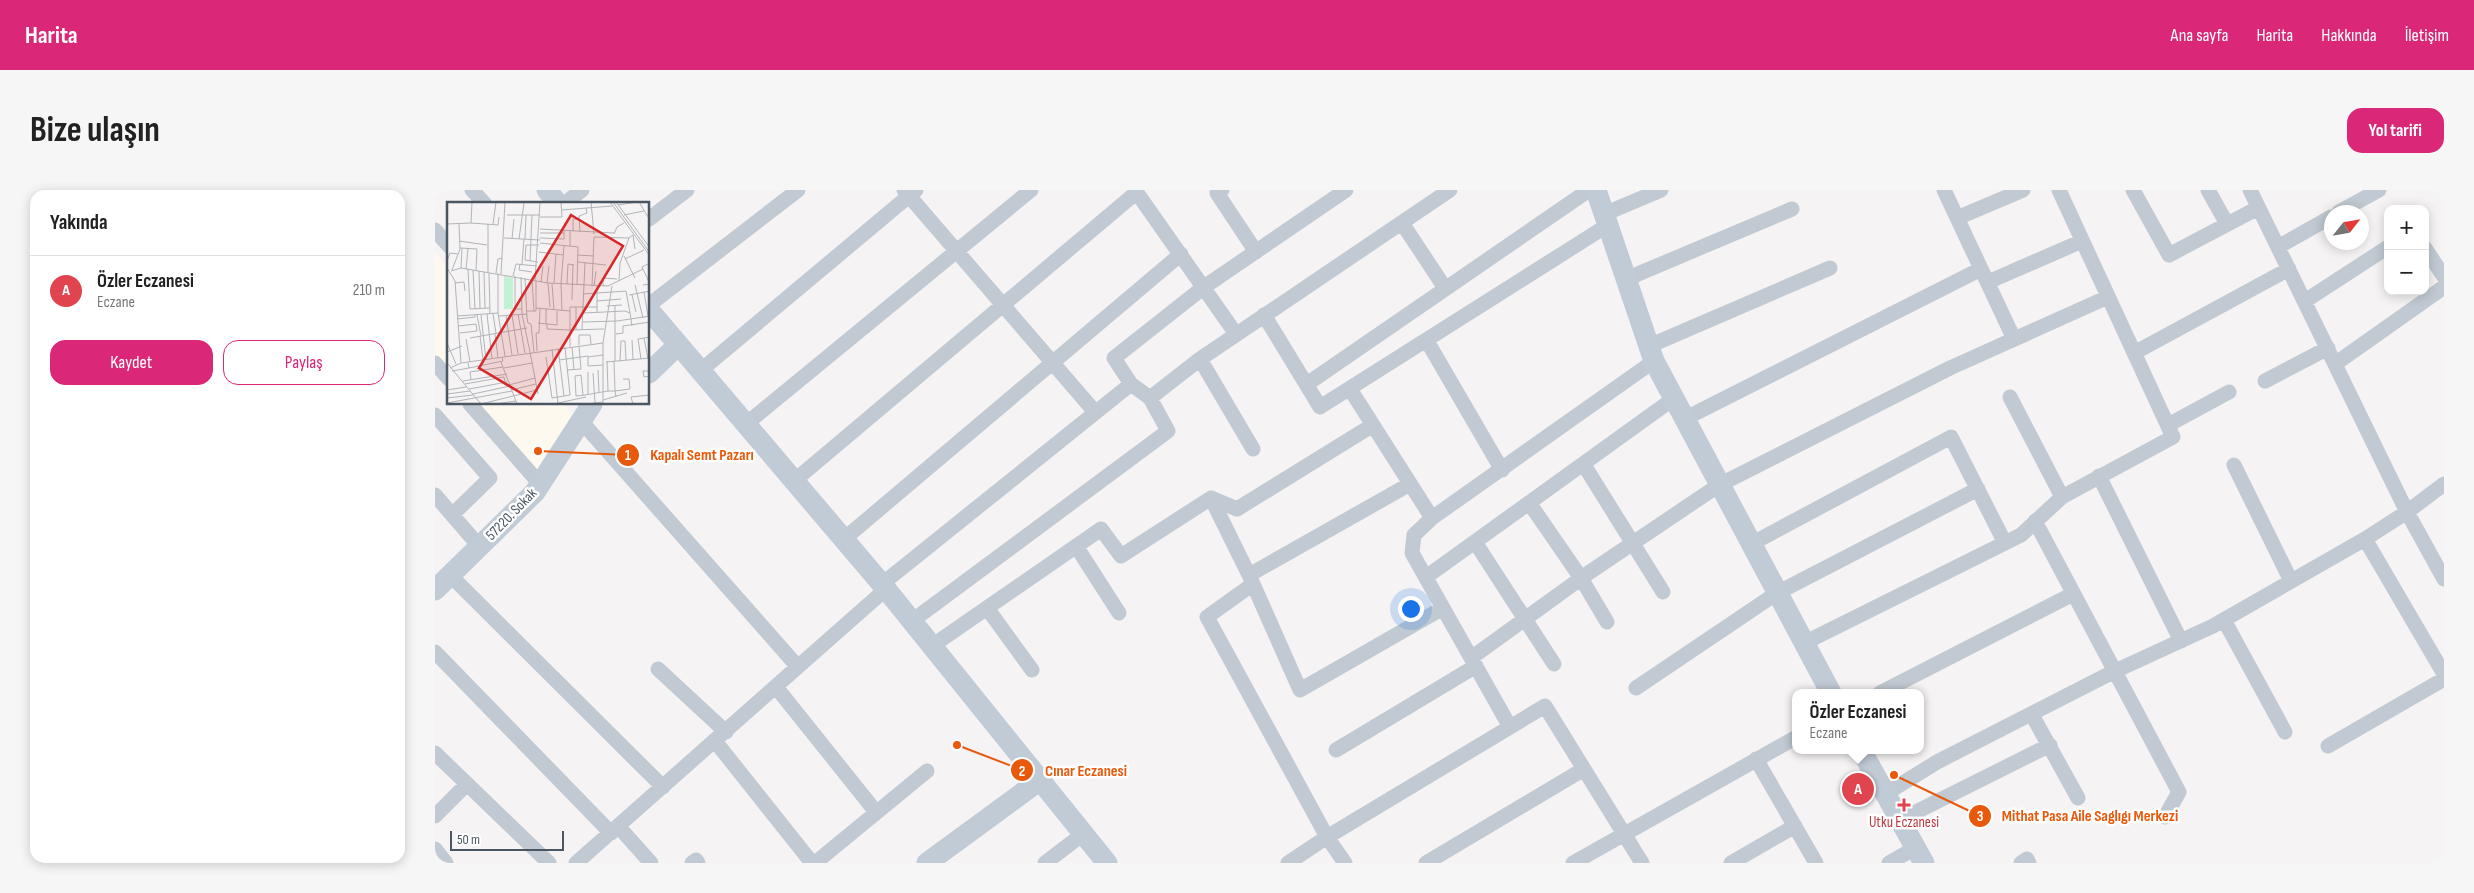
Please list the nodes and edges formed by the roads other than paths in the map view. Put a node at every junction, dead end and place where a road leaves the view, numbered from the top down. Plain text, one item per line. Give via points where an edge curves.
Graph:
1 (472, 190) edge
2 (547, 190) edge
3 (582, 190) edge
4 (687, 190) edge
5 (798, 190) edge
6 (1031, 190) edge
7 (1222, 190) edge
8 (1346, 190) edge
9 (1451, 190) edge
10 (1589, 190) edge
11 (1596, 190) edge
12 (1661, 190) edge
13 (1944, 190) edge
14 (2023, 190) edge
15 (2059, 190) edge
16 (2133, 190) edge
17 (2209, 190) edge
18 (2249, 190) edge
19 (2379, 190) edge
20 (1136, 191) edge
21 (910, 192) edge
22 (483, 202) edge
23 (556, 202) edge
24 (567, 202) edge
25 (2352, 205) edge
26 (2258, 208) junction
27 (1791, 209) dead end
28 (650, 218) edge
29 (1957, 218) junction
30 (1606, 220) junction
31 (2324, 221) edge
32 (1402, 223) junction
33 (2227, 224) junction
34 (435, 230) edge
35 (2082, 241) junction
36 (447, 244) edge
37 (2278, 247) junction
38 (957, 250) junction
39 (2384, 250) edge
40 (2426, 250) edge
41 (1256, 252) junction
42 (1181, 254) junction
43 (1830, 268) dead end
44 (2289, 269) junction
45 (1985, 276) junction
46 (2444, 277) edge
47 (1626, 279) junction
48 (1204, 287) junction
49 (2444, 287) edge
50 (1445, 288) junction
51 (2108, 296) junction
52 (2305, 301) junction
53 (1002, 303) junction
54 (650, 304) edge
55 (650, 311) edge
56 (1264, 315) junction
57 (1236, 334) junction
58 (2014, 339) junction
59 (1427, 341) junction
60 (678, 345) junction
61 (2328, 348) junction
62 (2134, 353) junction
63 (1651, 354) junction
64 (1200, 359) junction
65 (435, 363) edge
66 (1053, 363) junction
67 (2335, 364) junction
68 (700, 371) junction
69 (650, 372) edge
70 (447, 377) edge
71 (2265, 381) dead end
72 (1131, 384) junction
73 (1307, 384) junction
74 (1350, 388) junction
75 (2229, 392) dead end
76 (2010, 397) dead end
77 (1149, 398) junction
78 (1673, 399) junction
79 (471, 405) edge
80 (585, 410) edge
81 (1095, 412) junction
82 (435, 415) edge
83 (1684, 419) junction
84 (746, 424) junction
85 (1373, 425) junction
86 (2168, 425) junction
87 (1253, 449) dead end
88 (1584, 464) junction
89 (2234, 465) dead end
90 (1502, 470) junction
91 (2099, 476) junction
92 (794, 481) junction
93 (540, 484) junction
94 (1410, 484) junction
95 (2444, 484) edge
96 (1719, 485) junction
97 (1978, 489) junction
98 (435, 495) edge
99 (2062, 497) junction
100 (1211, 498) junction
101 (1530, 504) junction
102 (2407, 512) junction
103 (452, 515) junction
104 (1432, 518) junction
105 (2035, 522) junction
106 (2365, 538) junction
107 (844, 539) junction
108 (1475, 542) junction
109 (1633, 543) junction
110 (2005, 543) junction
111 (1751, 544) junction
112 (479, 546) junction
113 (1076, 546) junction
114 (1426, 577) junction
115 (1581, 578) junction
116 (1251, 579) junction
117 (2444, 579) edge
118 (2291, 581) junction
119 (439, 584) edge
120 (884, 586) junction
121 (1663, 592) dead end
122 (1777, 593) junction
123 (2073, 594) junction
124 (987, 608) junction
125 (1443, 608) junction
126 (1119, 613) dead end
127 (1526, 618) junction
128 (2224, 620) junction
129 (912, 621) junction
130 (1607, 622) dead end
131 (2181, 641) junction
132 (1804, 643) junction
133 (932, 646) junction
134 (435, 652) edge
135 (1473, 662) junction
136 (1554, 664) dead end
137 (798, 667) junction
138 (657, 669) dead end
139 (1032, 670) dead end
140 (2113, 672) junction
141 (2444, 674) edge
142 (2444, 679) edge
143 (776, 687) junction
144 (1636, 688) dead end
145 (1829, 689) edge
146 (1888, 689) edge
147 (2032, 715) junction
148 (1510, 727) junction
149 (2285, 732) dead end
150 (720, 737) junction
151 (1792, 740) edge
152 (2050, 745) junction
153 (2328, 746) dead end
154 (1335, 750) dead end
155 (435, 753) edge
156 (1863, 754) edge
157 (1757, 759) junction
158 (1584, 769) junction
159 (927, 771) dead end
160 (1040, 780) junction
161 (467, 784) junction
162 (663, 787) junction
163 (1885, 794) junction
164 (2079, 798) dead end
165 (876, 812) junction
166 (435, 816) edge
167 (2165, 817) dead end
168 (1900, 820) junction
169 (1795, 826) junction
170 (614, 830) junction
171 (1083, 834) junction
172 (1624, 834) junction
173 (1327, 836) junction
174 (435, 849) edge
175 (1920, 855) edge
176 (446, 863) edge
177 (549, 863) edge
178 (576, 863) edge
179 (651, 863) edge
180 (692, 863) edge
181 (698, 863) edge
182 (813, 863) edge
183 (927, 863) edge
184 (1045, 863) edge
185 (1107, 863) edge
186 (1288, 863) edge
187 (1345, 863) edge
188 (1426, 863) edge
189 (1573, 863) edge
190 (1642, 863) edge
191 (1731, 863) edge
192 (1816, 863) edge
193 (1889, 863) edge
194 (2021, 863) edge
195 (2029, 863) edge

1 - 22 street
2 - 23 street
3 - 24 street
4 - 28 street
5 - 54 street
6 - 38 street
7 - 41 street via 1217,193
8 - 41 street
9 - 32 street
10 - 50 street
11 - 30 street
12 - 30 street
13 - 29 street
14 - 29 street
15 - 35 street
16 - 33 street via 2169,255
17 - 33 street
18 - 26 street
19 - 25 street
20 - 42 street
20 - 53 street
21 - 38 street
21 - 68 street
26 - 33 street
26 - 37 street
27 - 47 street
29 - 45 street
30 - 47 street
30 - 59 street
31 - 37 street
32 - 50 street
32 - 56 street
34 - 36 street
35 - 45 street
35 - 51 street
37 - 44 street
38 - 53 street
38 - 84 street
39 - 52 street
40 - 46 street
41 - 48 street
42 - 48 street
42 - 66 street
43 - 63 street
44 - 52 street
44 - 62 street
45 - 58 street
45 - 83 street
47 - 63 street
48 - 57 street
48 - 72 street via 1113,358
49 - 67 street
50 - 73 street
51 - 58 street
51 - 62 street
52 - 61 street
53 - 66 street
53 - 92 street
55 - 60 street
56 - 57 street
56 - 73 street
57 - 64 street
58 - 96 street
59 - 74 street
59 - 90 street
60 - 68 street
60 - 69 street
61 - 67 street
61 - 71 street
62 - 86 street
63 - 78 street
63 - 90 street
64 - 77 street
64 - 87 street
65 - 70 street
66 - 81 street
66 - 107 street
67 - 102 street
68 - 84 street
72 - 77 street
72 - 81 street
73 - 74 street via 1321,407
74 - 85 street
75 - 86 street
76 - 99 street
77 - 129 street via 1168,431
78 - 83 street
78 - 88 street
79 - 93 street
80 - 93 street, 57220. Sokak
80 - 137 street
81 - 120 street
82 - 103 street via 490,478
83 - 96 street
84 - 92 street
85 - 94 street
85 - 100 street via 1237,509
86 - 91 street via 2173,436
88 - 101 street
88 - 109 street
89 - 118 street
90 - 104 street
91 - 99 street
91 - 131 street
92 - 107 street
93 - 112 street, 57220. Sokak
94 - 104 street
94 - 116 street
95 - 102 street
96 - 109 street
96 - 111 street
97 - 110 street
97 - 111 street via 1951,437
97 - 122 street
98 - 103 street
99 - 105 street
100 - 113 street via 1121,556 1101,528
100 - 116 street
101 - 108 street
101 - 115 street
102 - 106 street
102 - 117 street
103 - 112 street
104 - 114 street via 1414,535 1412,552
105 - 110 street
105 - 123 street
106 - 118 street
106 - 141 street
107 - 120 street
108 - 114 street
108 - 127 street
109 - 115 street
109 - 121 street
110 - 132 street
111 - 122 street
112 - 119 street, 57220. Sokak
113 - 124 street
113 - 126 street
114 - 125 street
115 - 127 street
115 - 130 street
116 - 125 street via 1300,690
116 - 173 street via 1207,617
118 - 128 street
119 - 162 street
120 - 129 street
120 - 137 street
122 - 132 street
122 - 144 street
123 - 140 street
123 - 146 street
124 - 133 street
124 - 139 street
125 - 135 street
127 - 135 street
127 - 136 street
128 - 131 street
128 - 149 street
129 - 133 street
131 - 140 street
132 - 145 street
133 - 160 street
134 - 170 street
135 - 148 street
135 - 154 street
137 - 143 street
138 - 150 street
140 - 147 street
140 - 167 street via 2179,792
142 - 153 street
143 - 150 street
143 - 165 street
147 - 152 street
147 - 163 street via 1937,762
148 - 158 street via 1545,706
148 - 173 street
150 - 162 street
150 - 182 street
151 - 157 street
152 - 164 street
152 - 168 street
155 - 161 street
156 - 163 street
157 - 169 street
157 - 172 street
158 - 172 street
158 - 188 street
159 - 165 street
160 - 171 street
160 - 183 street
161 - 166 street
161 - 177 street
162 - 170 street
163 - 168 street
165 - 182 street
168 - 175 street
169 - 191 street
169 - 192 street
170 - 178 street
170 - 179 street
171 - 184 street
171 - 185 street
172 - 189 street
172 - 190 street
173 - 186 street
173 - 187 street
174 - 176 street
175 - 193 street
180 - 181 street via 696,860
194 - 195 street via 2027,859

